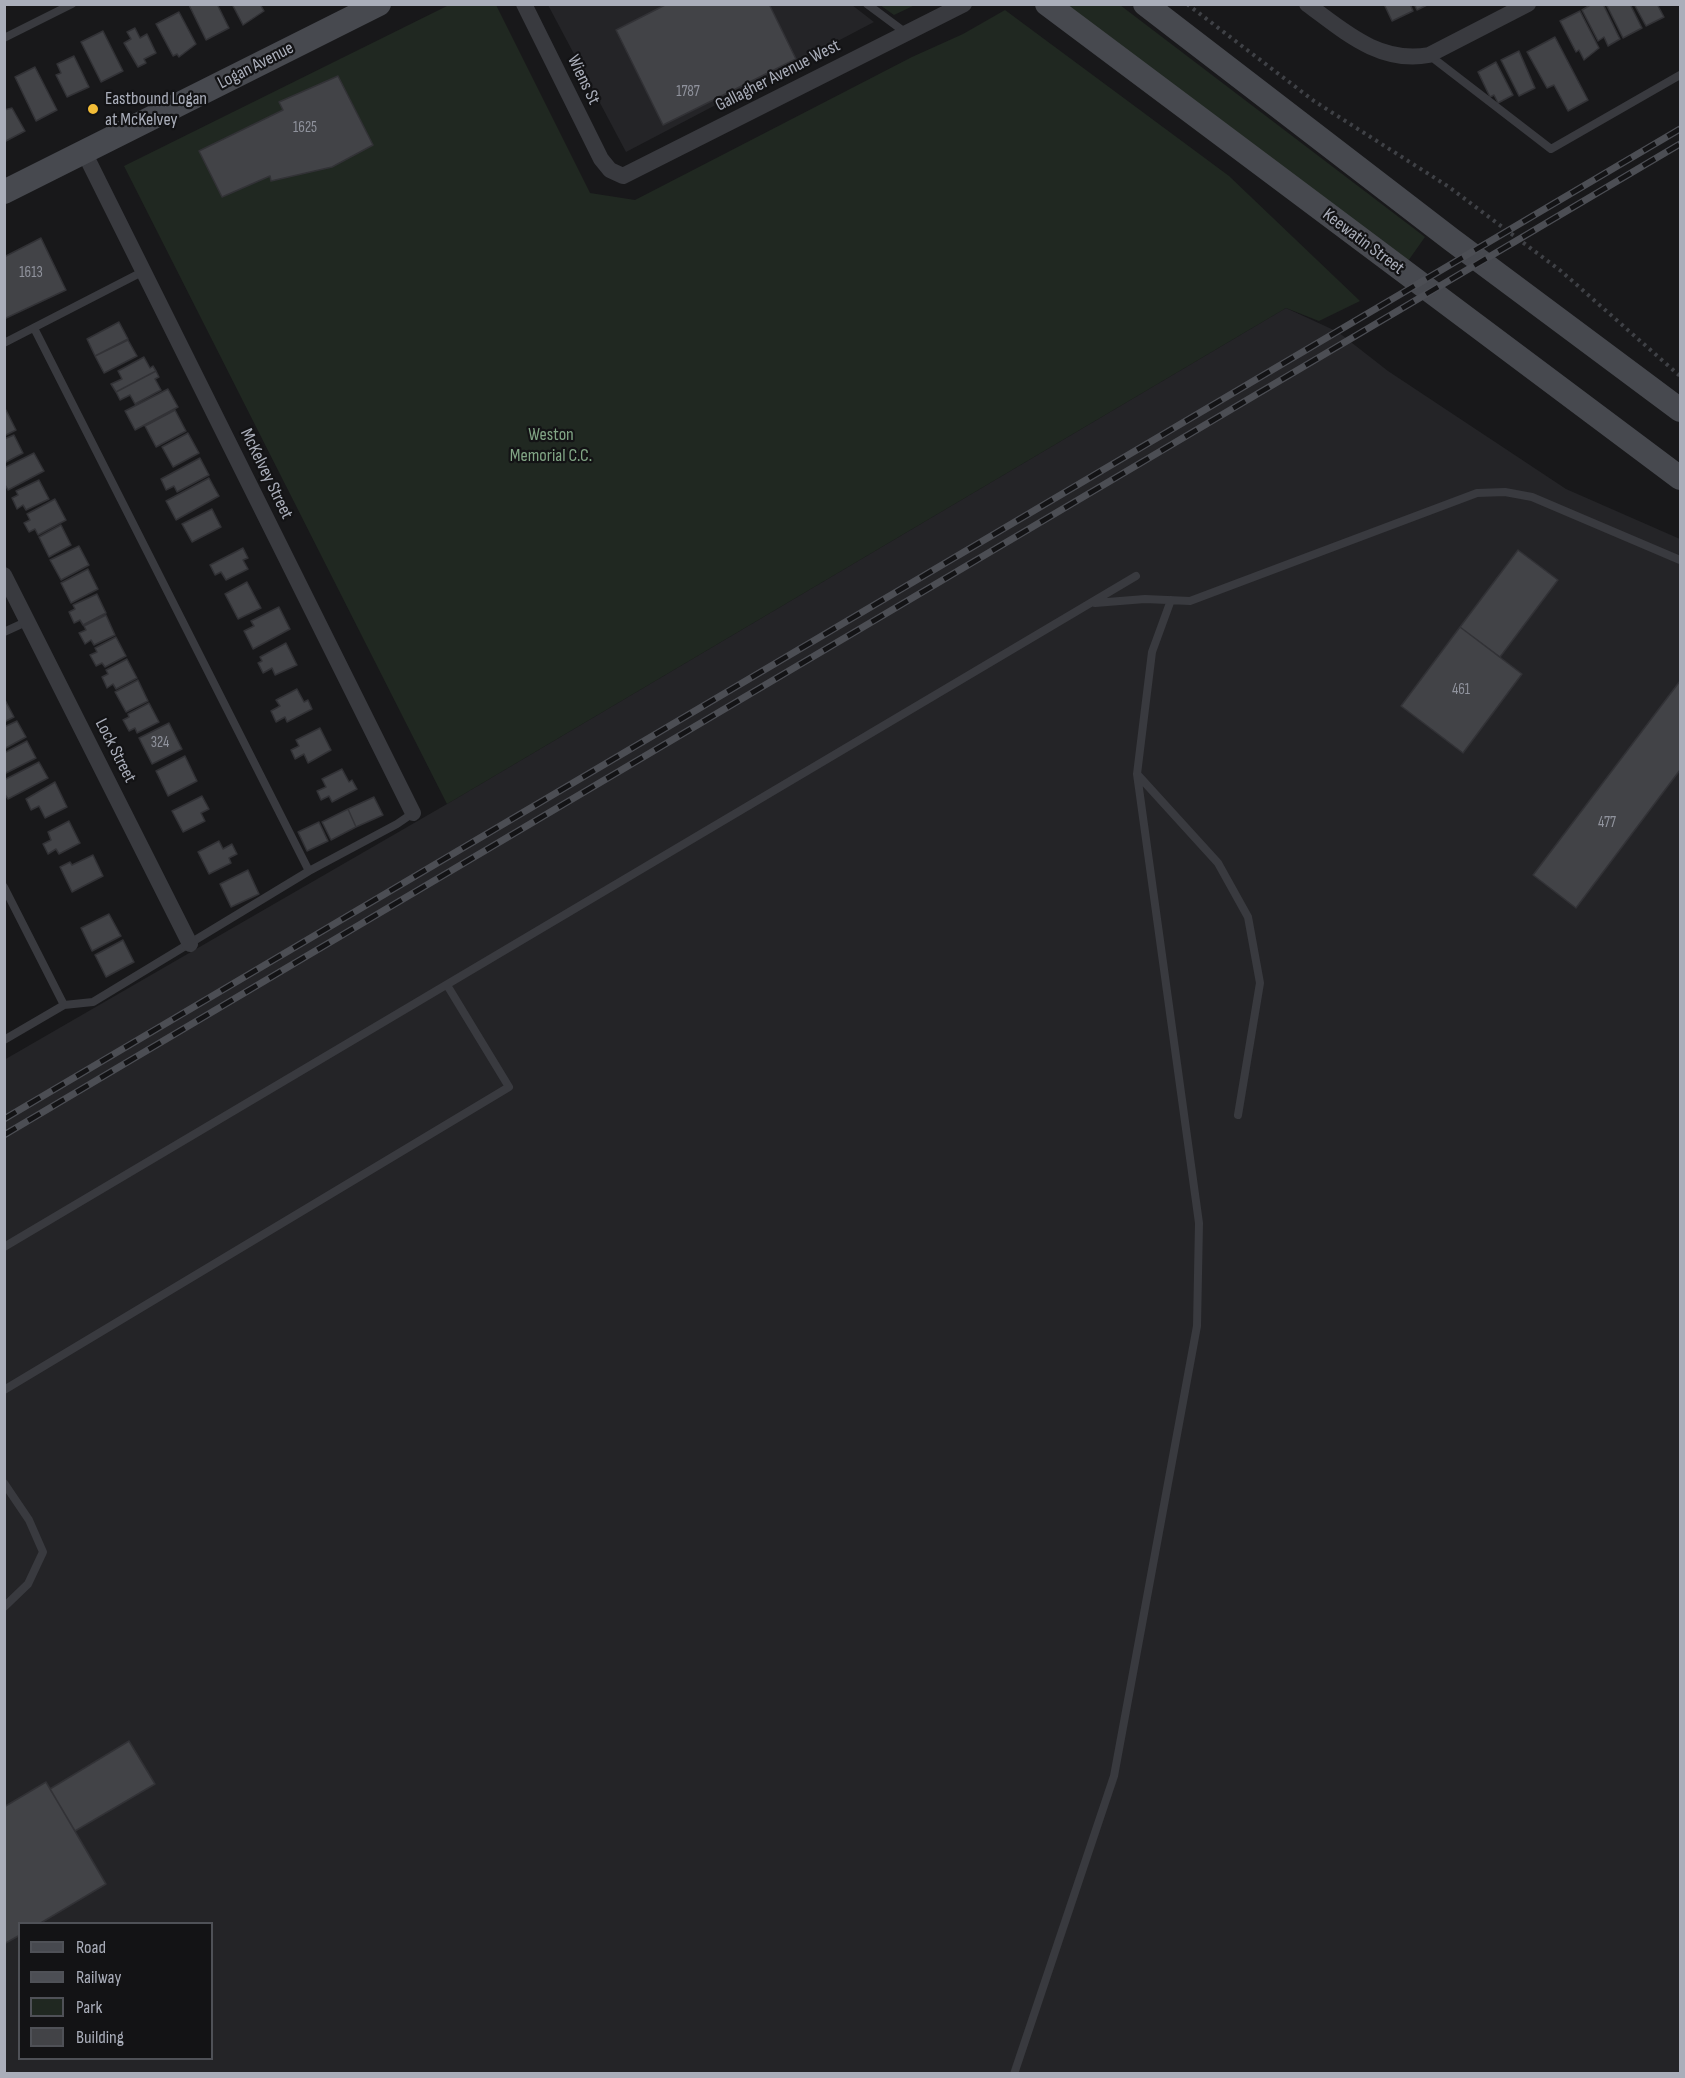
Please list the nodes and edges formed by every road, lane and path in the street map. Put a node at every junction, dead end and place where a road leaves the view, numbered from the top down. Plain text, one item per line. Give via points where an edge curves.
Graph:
1 (72, 4) edge
2 (379, 4) edge
3 (524, 4) edge
4 (867, 4) edge
5 (964, 4) edge
6 (1047, 4) edge
7 (1145, 4) edge
8 (1187, 4) edge
9 (1307, 4) edge
10 (1528, 4) edge
11 (906, 33) junction
12 (4, 38) edge
13 (1429, 55) junction
14 (1680, 75) edge
15 (84, 152) junction
16 (610, 170) joint
17 (4, 192) edge
18 (144, 271) junction
19 (34, 328) junction
20 (4, 343) edge
21 (1680, 376) edge
22 (1680, 411) edge
23 (1680, 478) edge
24 (1680, 560) edge
25 (4, 574) edge
26 (1136, 576) dead end
27 (1171, 600) junction
28 (1091, 603) junction
29 (28, 621) junction
30 (4, 632) edge
31 (1137, 774) junction
32 (413, 813) joint
33 (309, 872) junction
34 (4, 887) edge
35 (190, 944) junction
36 (447, 985) junction
37 (64, 1005) junction
38 (4, 1040) edge
39 (1238, 1115) dead end
40 (4, 1247) edge
41 (4, 1390) edge
42 (4, 1483) edge
43 (4, 1607) edge
44 (1014, 2073) edge

1 - 12 lane
2 - 15 main road, Logan Avenue
3 - 16 street, Wiens St
4 - 11 lane
5 - 11 street, Gallagher Avenue West
6 - 23 main road, Keewatin Street
7 - 22 main road
8 - 21 path via 1314,101 1449,187 1561,271
9 - 13 street via 1369,48 1396,55
10 - 13 street
11 - 16 street, Gallagher Avenue West via 623,176
13 - 14 lane via 1551,149
15 - 17 main road, Logan Avenue
15 - 18 street, McKelvey Street
18 - 19 lane
18 - 32 street, McKelvey Street
19 - 20 lane
19 - 33 lane
24 - 27 lane via 1532,497 1505,492 1477,493 1190,601
25 - 29 street, Lock Street
26 - 28 lane
27 - 28 lane
27 - 31 lane via 1152,652
28 - 36 lane
29 - 30 lane
29 - 35 street, Lock Street
31 - 39 lane via 1218,863 1248,917 1260,983
31 - 44 lane via 1199,1223 1197,1326 1113,1776
32 - 33 lane
33 - 35 lane
34 - 37 lane
35 - 37 lane via 93,1002
36 - 40 lane
36 - 41 lane via 509,1087
37 - 38 lane
42 - 43 lane via 29,1520 43,1552 28,1584

